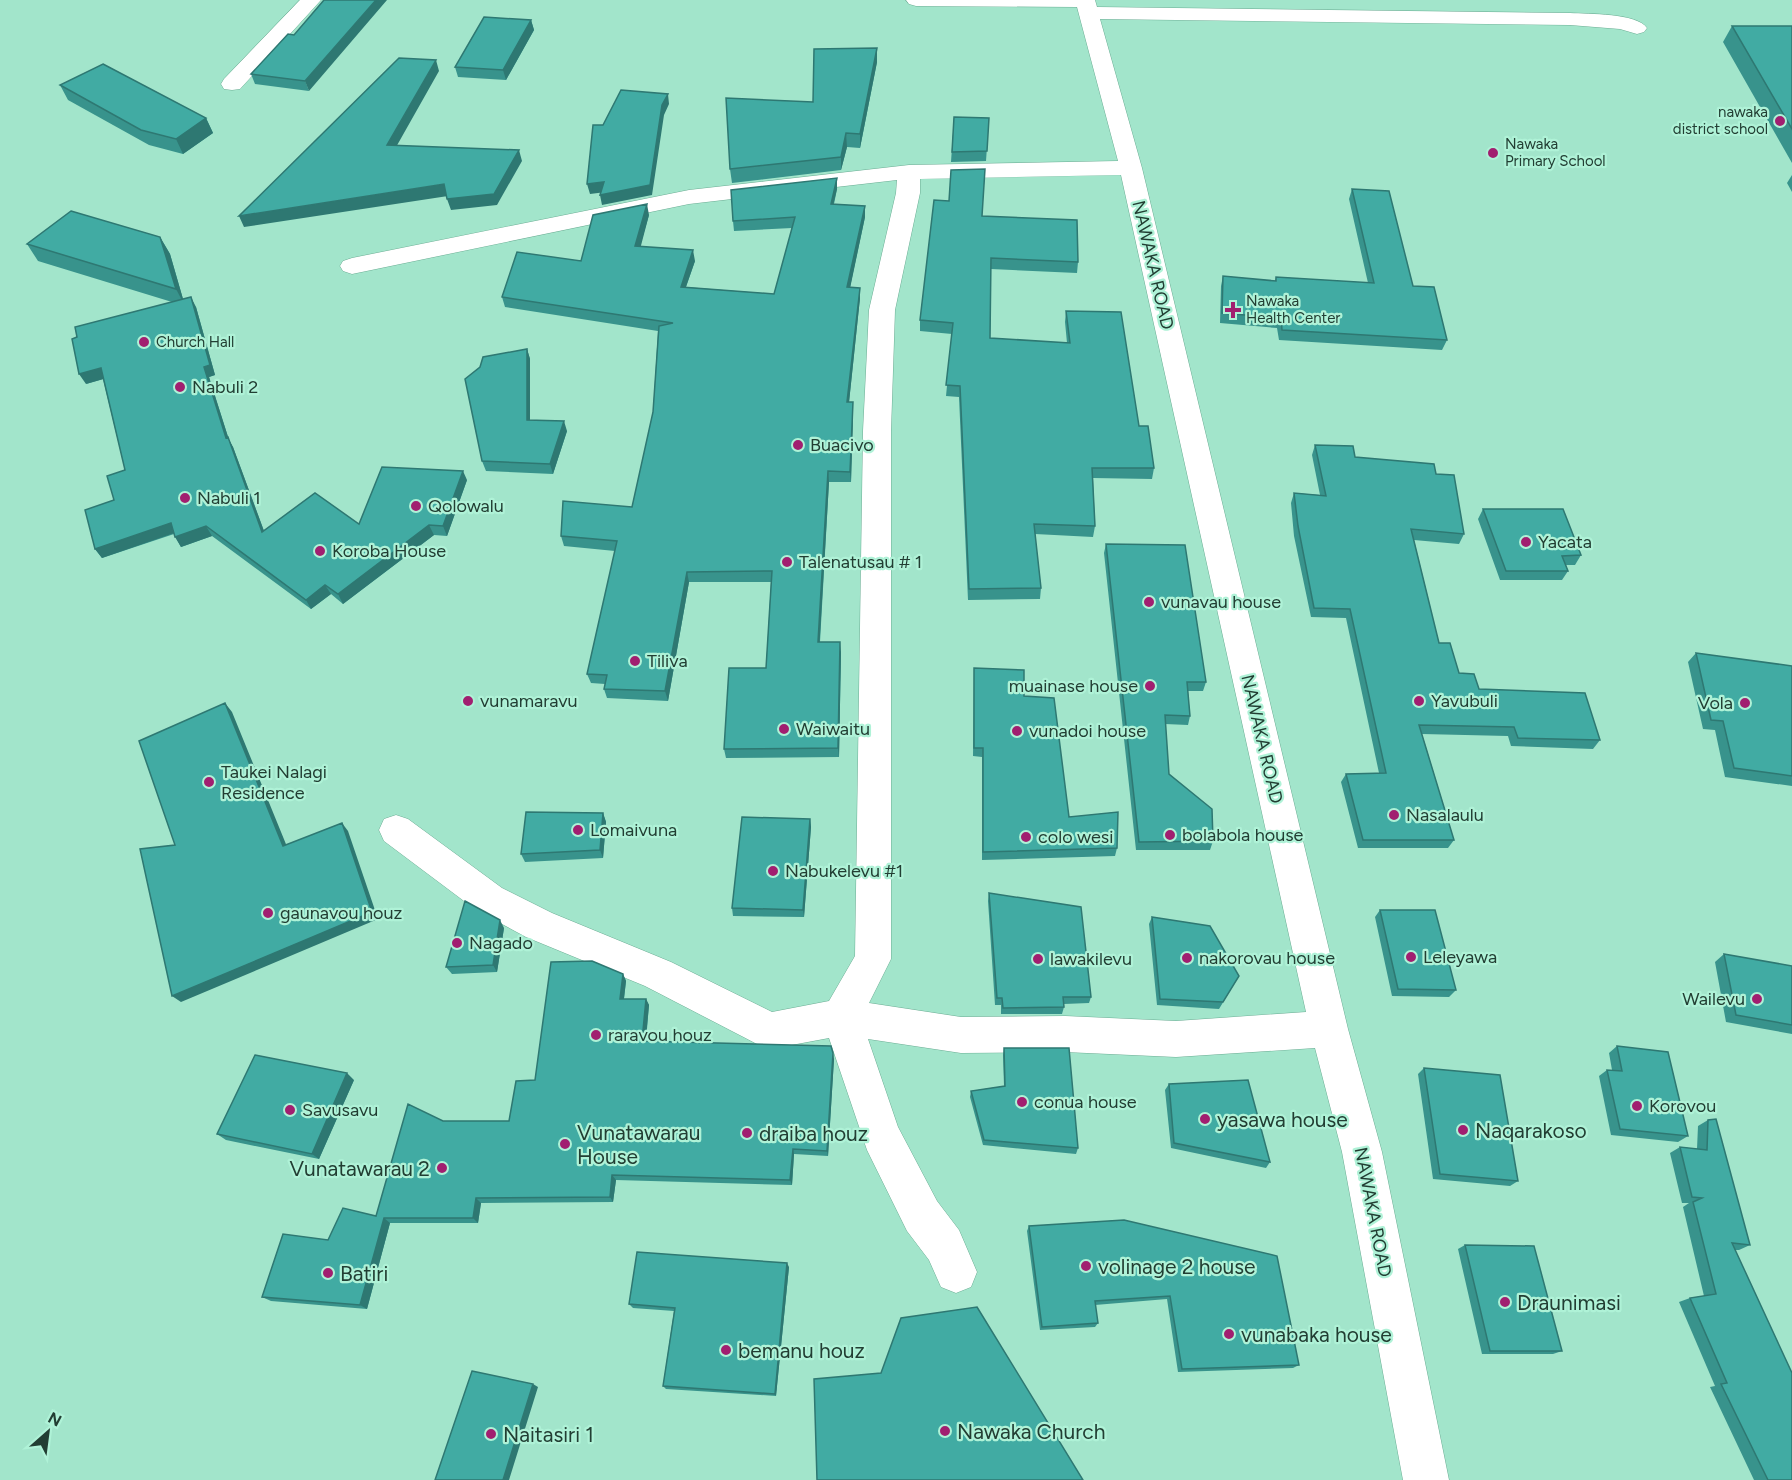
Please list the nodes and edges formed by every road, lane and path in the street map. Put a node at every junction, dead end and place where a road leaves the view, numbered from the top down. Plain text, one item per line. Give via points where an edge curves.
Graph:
1 (311, 0) edge
2 (916, 0) edge
3 (1087, 5) edge
4 (1637, 28) dead end
5 (232, 84) dead end
6 (1131, 168) junction
7 (909, 172) junction
8 (352, 266) dead end
9 (396, 830) dead end
10 (841, 1017) junction
11 (1329, 1029) junction
12 (956, 1272) dead end
13 (1426, 1480) edge

1 - 5 street
2 - 3 street
3 - 4 street via 1570,20 1622,23
3 - 6 street, NAWAKA ROAD
6 - 7 street
6 - 11 street, NAWAKA ROAD
7 - 8 street via 689,197
7 - 10 street via 908,193 882,310 877,431 873,959
9 - 10 street via 489,899 538,925 658,974 770,1031
10 - 11 street via 961,1035 1065,1034 1176,1040
10 - 12 street via 881,1136
11 - 13 street, NAWAKA ROAD via 1362,1152

